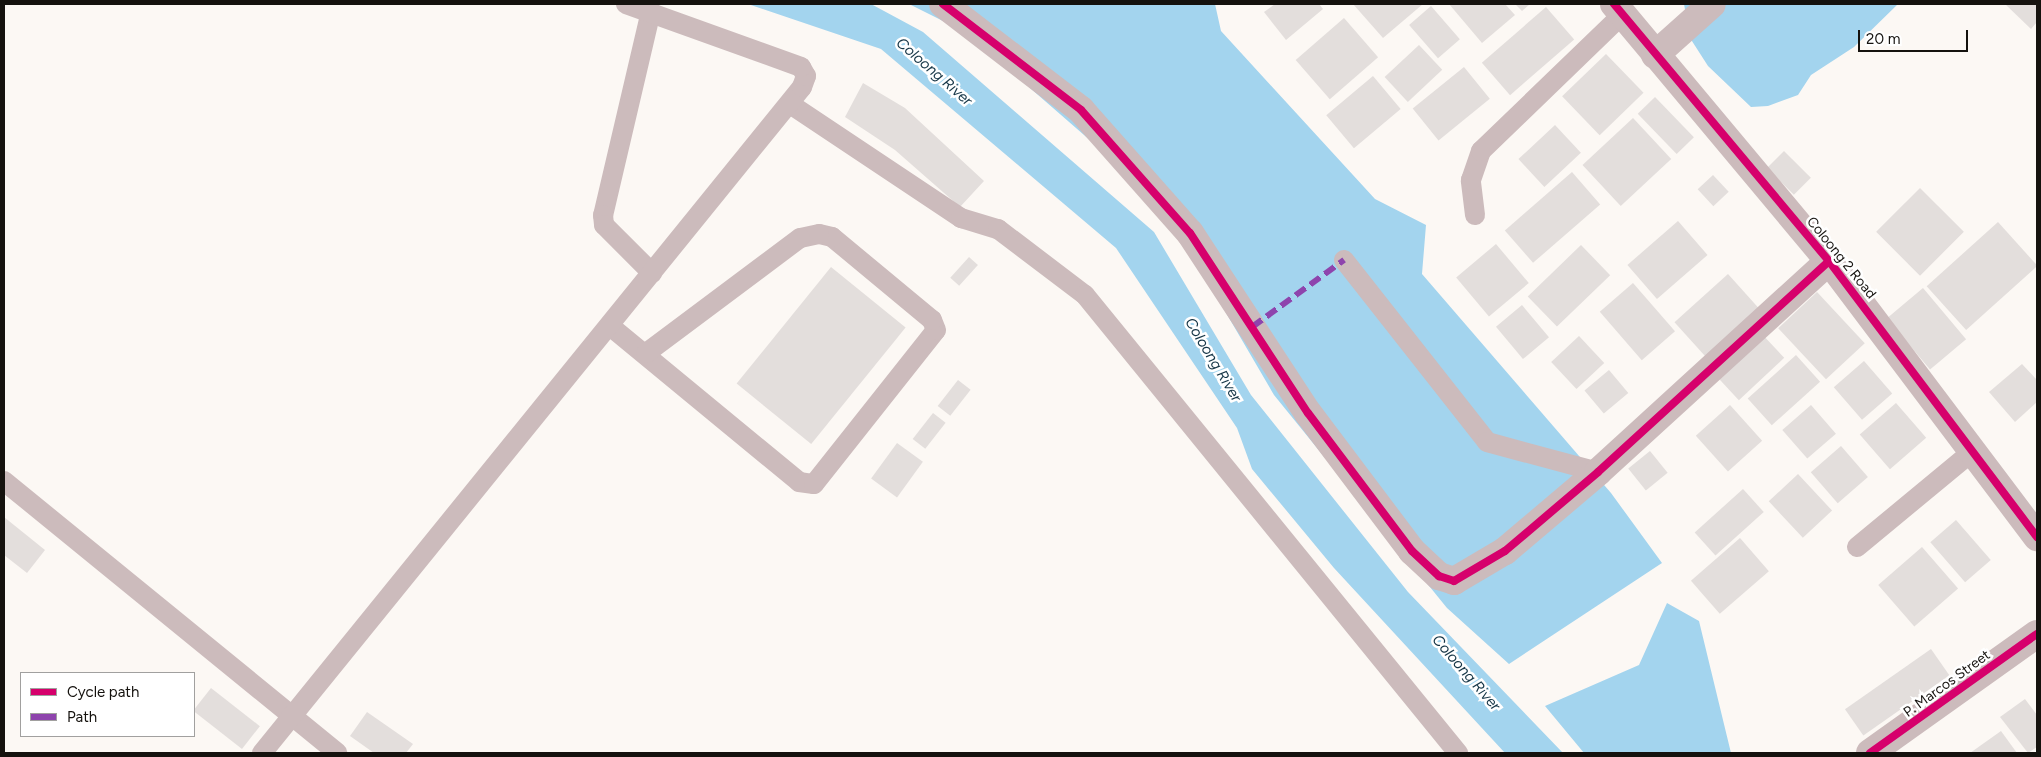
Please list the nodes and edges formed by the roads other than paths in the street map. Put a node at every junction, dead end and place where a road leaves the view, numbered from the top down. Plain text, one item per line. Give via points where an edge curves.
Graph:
1 (626, 4) edge
2 (943, 4) edge
3 (1712, 4) edge
4 (1618, 9) edge
5 (651, 11) junction
6 (1655, 55) junction
7 (790, 104) junction
8 (1475, 215) dead end
9 (1344, 260) dead end
10 (1829, 261) junction
11 (652, 274) junction
12 (610, 326) junction
13 (646, 353) junction
14 (1974, 451) junction
15 (1598, 472) junction
16 (4, 481) edge
17 (2037, 537) edge
18 (1857, 547) dead end
19 (2037, 634) edge
20 (291, 717) junction
21 (262, 753) edge
22 (337, 753) edge
23 (1458, 753) edge
24 (1870, 753) edge

1 - 5 lane
2 - 15 street via 1081,110 1190,233 1308,413 1412,551 1439,576 1454,581 1472,574
3 - 6 street
4 - 6 street, Coloong 2 Road
4 - 8 lane via 1481,151 1470,180
5 - 7 lane via 801,68 806,76
5 - 11 lane via 604,225
6 - 10 street, Coloong 2 Road
7 - 11 lane
7 - 23 lane via 961,218 998,229 1085,296
9 - 15 lane via 1487,442
10 - 14 street, Coloong 2 Road
10 - 15 street
11 - 12 lane
12 - 13 lane
12 - 20 lane
13 - 13 lane via 799,482 814,484 936,330 932,320 832,236 819,234 800,238
14 - 17 street, Coloong 2 Road
14 - 18 lane
16 - 20 lane
19 - 24 street, P. Marcos Street
20 - 21 lane
20 - 22 lane

